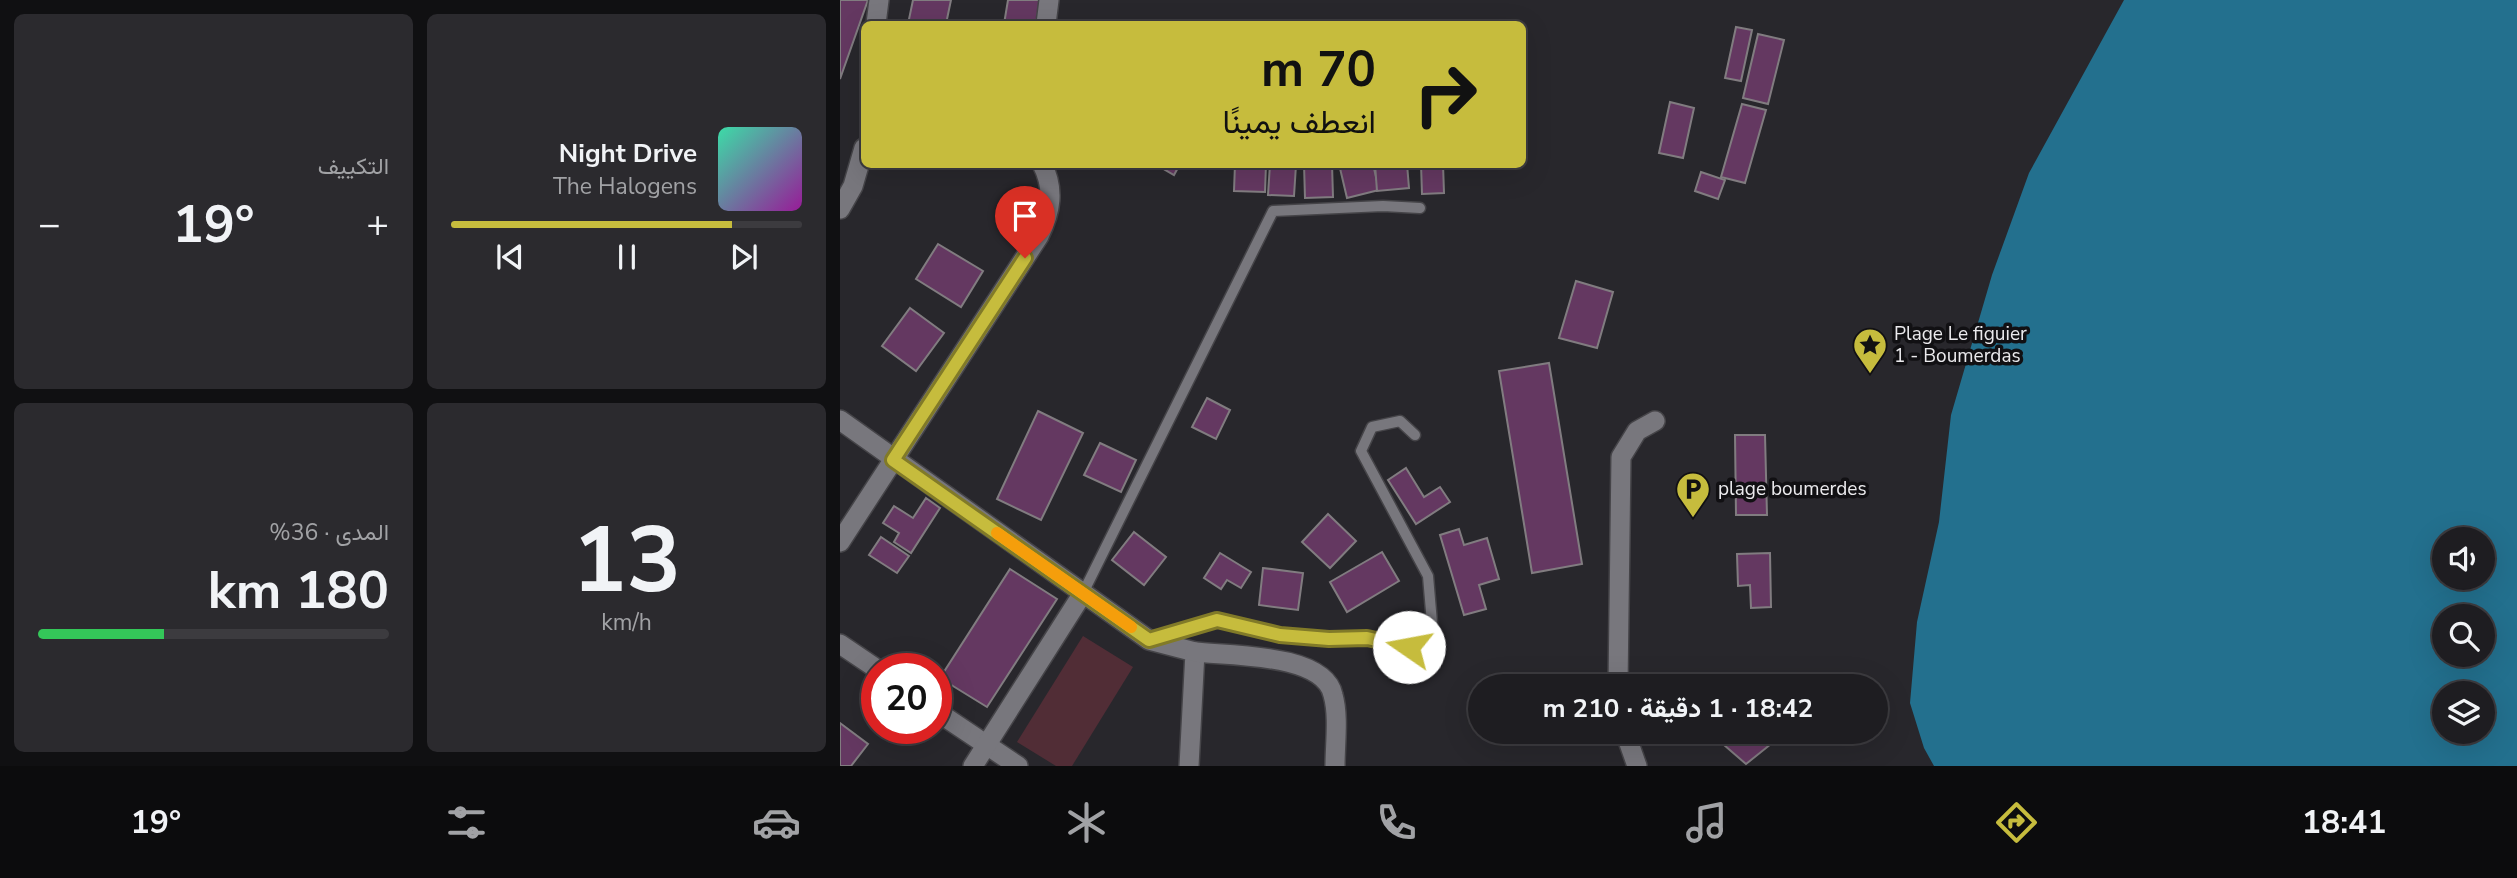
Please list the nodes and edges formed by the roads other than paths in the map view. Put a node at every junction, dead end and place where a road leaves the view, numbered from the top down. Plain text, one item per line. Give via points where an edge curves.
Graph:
1 (879, 0) edge
2 (1049, 0) edge
3 (877, 21) edge
4 (1046, 21) edge
5 (861, 158) edge
6 (1043, 168) edge
7 (1420, 208) dead end
8 (840, 209) edge
9 (840, 420) edge
10 (1655, 421) dead end
11 (1415, 435) dead end
12 (893, 460) junction
13 (840, 542) edge
14 (1083, 593) junction
15 (1149, 640) junction
16 (840, 644) edge
17 (1195, 652) junction
18 (861, 659) edge
19 (1618, 674) edge
20 (952, 722) edge
21 (1629, 744) edge
22 (986, 745) junction
23 (973, 766) edge
24 (1018, 766) edge
25 (1189, 766) edge
26 (1335, 766) edge
27 (1637, 766) edge

1 - 3 street
2 - 4 street
5 - 8 street
6 - 12 street via 1051,190 1039,236
7 - 14 lane via 1273,211
9 - 12 street
10 - 19 street via 1637,431 1621,457
11 - 15 lane via 1400,421 1372,427 1361,451 1428,576 1432,623 1409,647 1367,638 1280,635 1217,620
12 - 13 street
12 - 14 street
14 - 15 street
14 - 22 street
15 - 17 street
16 - 18 street
17 - 25 street
17 - 26 street via 1304,665 1320,674 1334,697
20 - 22 street
21 - 27 street
22 - 23 street
22 - 24 street

